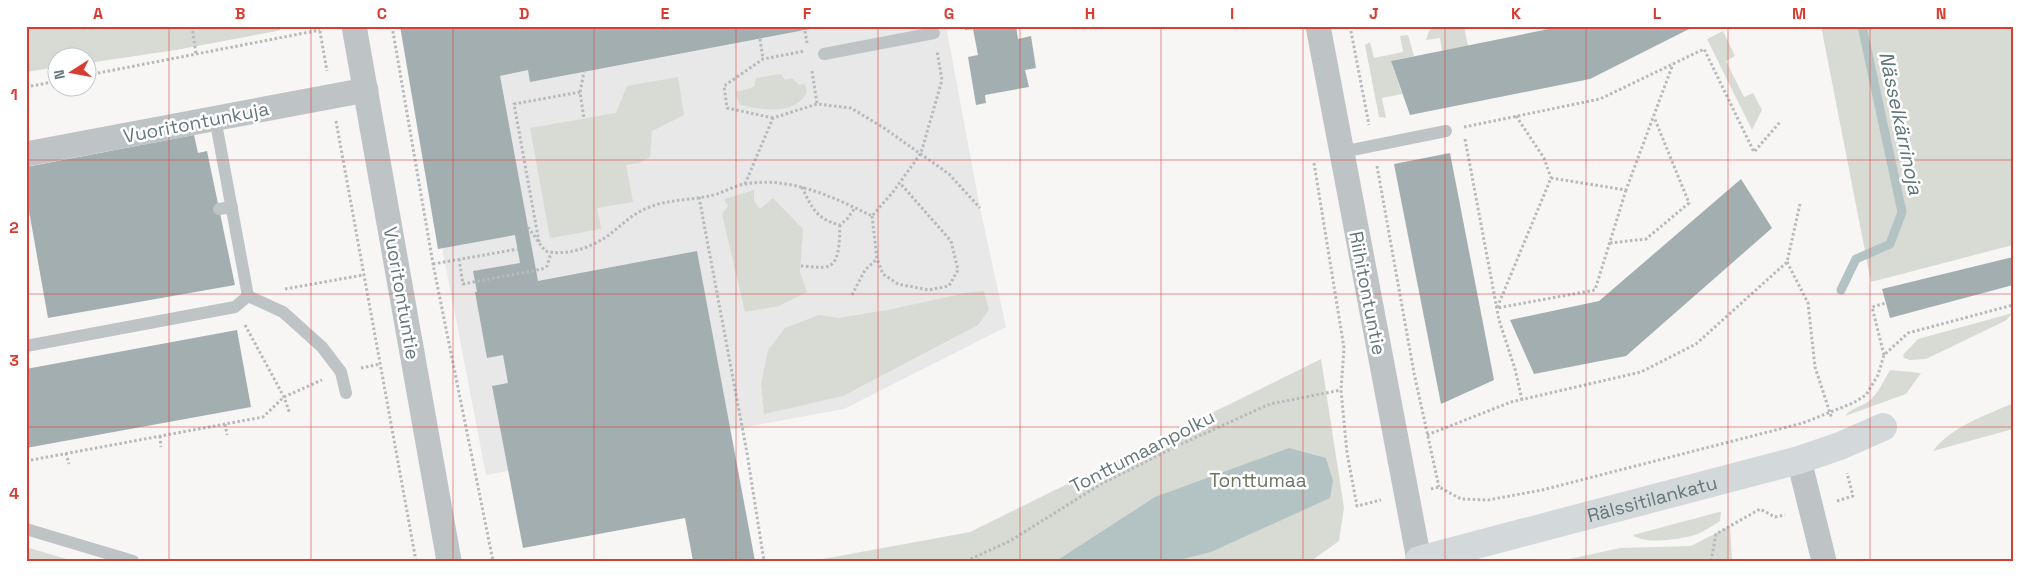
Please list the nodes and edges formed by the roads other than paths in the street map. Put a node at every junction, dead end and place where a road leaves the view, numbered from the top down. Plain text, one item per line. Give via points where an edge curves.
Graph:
1 (354, 26) edge
2 (1318, 26) edge
3 (934, 33) road end
4 (824, 54) dead end
5 (366, 90) junction
6 (215, 118) junction
7 (1446, 131) dead end
8 (1342, 152) junction
9 (26, 154) edge
10 (248, 296) junction
11 (26, 346) edge
12 (346, 393) dead end
13 (1883, 427) dead end
14 (1799, 460) junction
15 (26, 529) edge
16 (1419, 560) joint
17 (133, 561) edge
18 (450, 561) edge
19 (1824, 561) edge

1 - 5 street, Vuoritontuntie
2 - 8 street, Riihitontuntie
3 - 4 lane
5 - 6 street, Vuoritontunkuja
5 - 18 street, Vuoritontuntie
6 - 9 street, Vuoritontunkuja
6 - 10 lane via 225,208
7 - 8 lane
8 - 16 street, Riihitontuntie
10 - 11 lane via 235,307
10 - 12 lane via 283,312 322,347 341,372
13 - 14 main road, Rälssitilankatu
14 - 16 main road, Rälssitilankatu
14 - 19 street
15 - 17 lane

